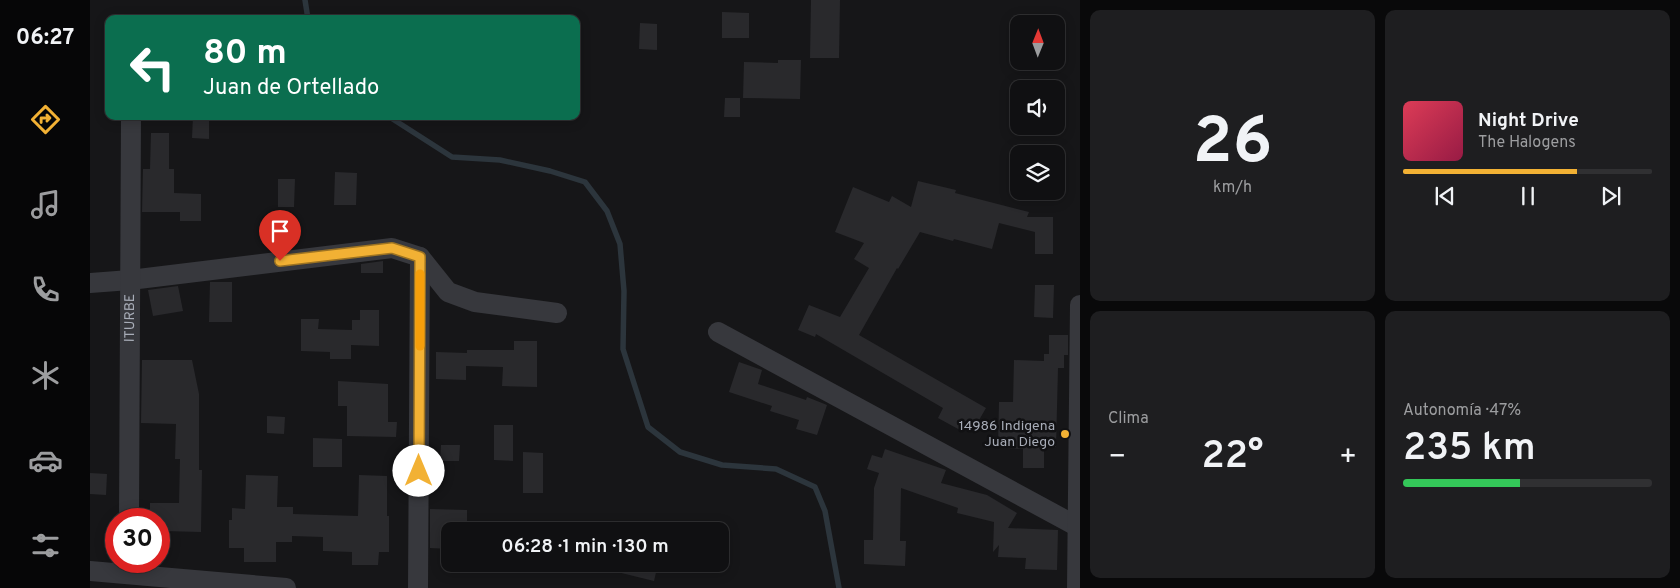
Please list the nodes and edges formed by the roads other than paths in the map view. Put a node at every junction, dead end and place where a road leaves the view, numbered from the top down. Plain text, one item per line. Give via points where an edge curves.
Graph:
1 (132, 120) edge
2 (420, 257) junction
3 (130, 280) junction
4 (90, 283) edge
5 (1080, 305) edge
6 (557, 313) dead end
7 (718, 332) dead end
8 (129, 508) edge
9 (1079, 527) edge
10 (90, 571) edge
11 (129, 575) edge
12 (286, 588) edge
13 (418, 588) edge
14 (1077, 588) edge

1 - 3 street, ITURBE
2 - 3 street via 392,248
2 - 6 street via 448,292 474,302
2 - 13 street
3 - 4 street
3 - 8 street, ITURBE
5 - 9 street
7 - 9 street
9 - 14 street
10 - 11 street
11 - 12 street

